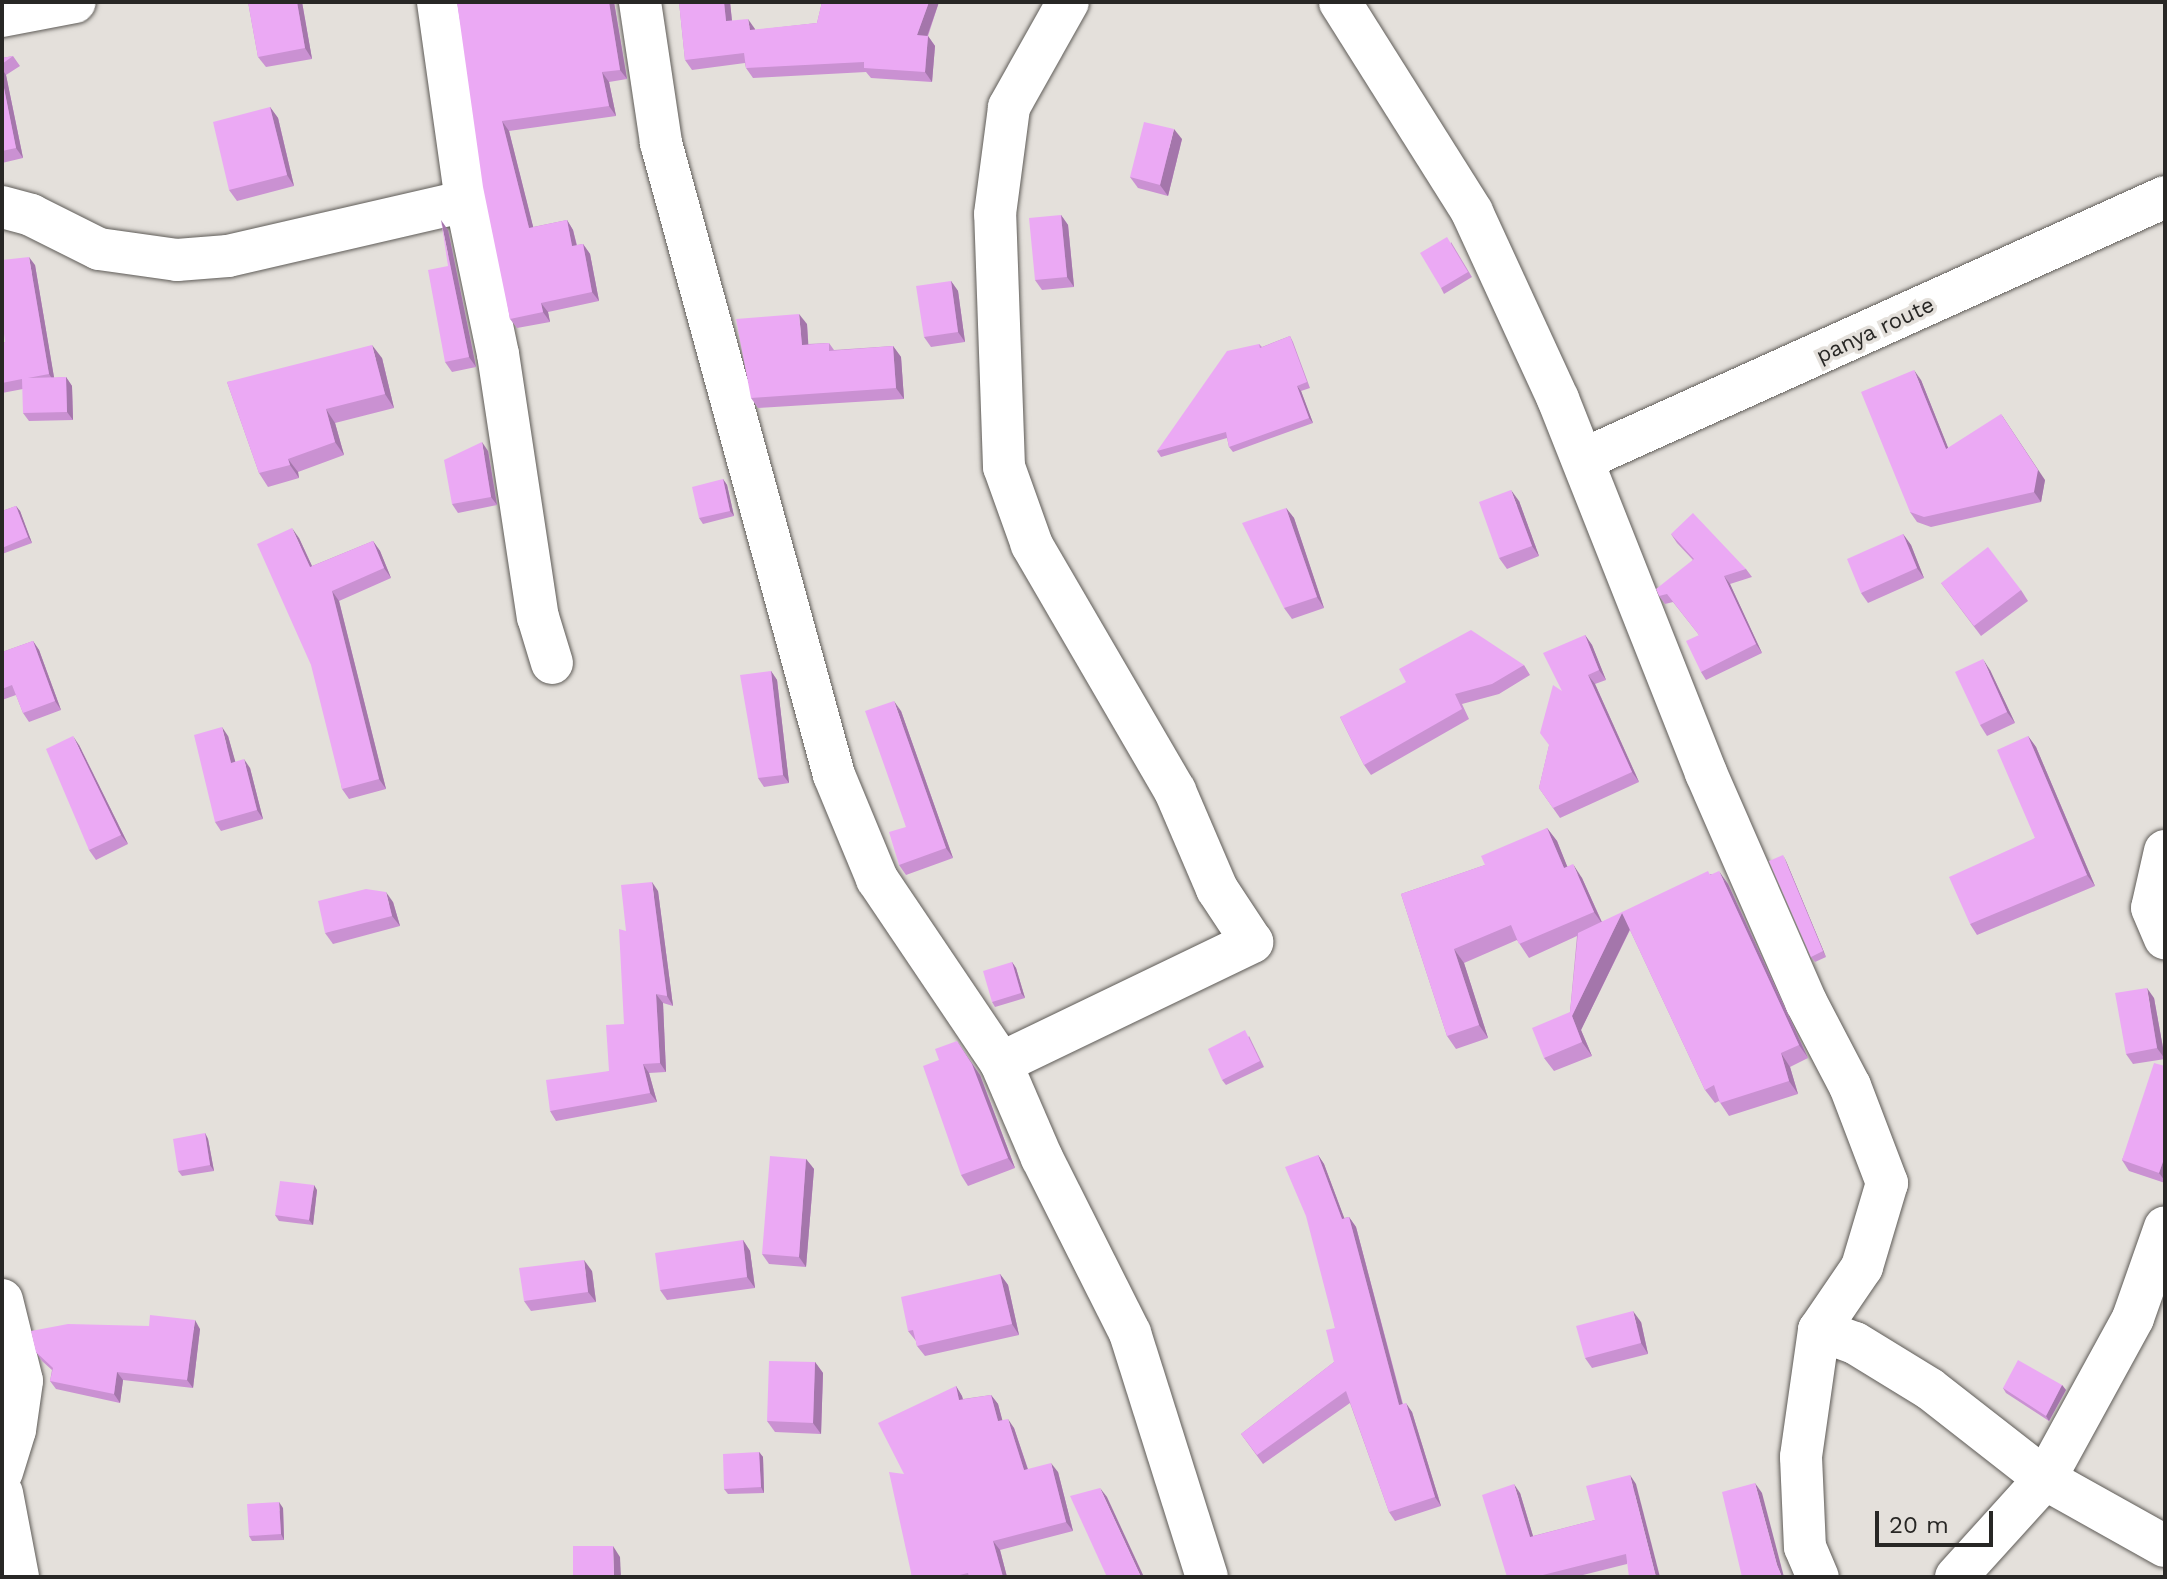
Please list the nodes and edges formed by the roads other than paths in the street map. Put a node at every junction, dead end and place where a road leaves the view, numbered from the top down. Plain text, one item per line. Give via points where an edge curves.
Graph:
1 (75, 2) edge
2 (438, 2) edge
3 (640, 2) edge
4 (1068, 2) edge
5 (1340, 2) edge
6 (2, 16) edge
7 (2165, 197) edge
8 (466, 201) junction
9 (2, 207) edge
10 (1584, 459) junction
11 (552, 663) dead end
12 (2165, 851) edge
13 (2165, 938) edge
14 (1001, 1063) junction
15 (2165, 1229) edge
16 (2, 1300) edge
17 (1819, 1330) junction
18 (2, 1472) edge
19 (2045, 1479) junction
20 (2, 1493) edge
21 (2165, 1546) edge
22 (18, 1577) edge
23 (1207, 1577) edge
24 (1818, 1577) edge
25 (1956, 1577) edge

1 - 6 street
2 - 8 street
3 - 14 street via 661,143 834,775 877,879
4 - 14 street via 1009,107 995,214 1004,467 1032,545 1175,791 1217,889 1252,942
5 - 10 street via 1472,212
7 - 10 street, panya route
8 - 9 street via 228,256 177,260 99,249 31,215
8 - 11 street via 498,354 538,617
10 - 17 street via 1706,773 1806,1002 1850,1086 1887,1183 1862,1267
12 - 13 street via 2152,908
14 - 23 street via 1130,1333
15 - 19 street via 2133,1318
16 - 18 street via 22,1381
17 - 19 street via 1855,1343 1930,1389
17 - 24 street via 1801,1457 1805,1547
19 - 21 street
19 - 25 street
20 - 22 street

